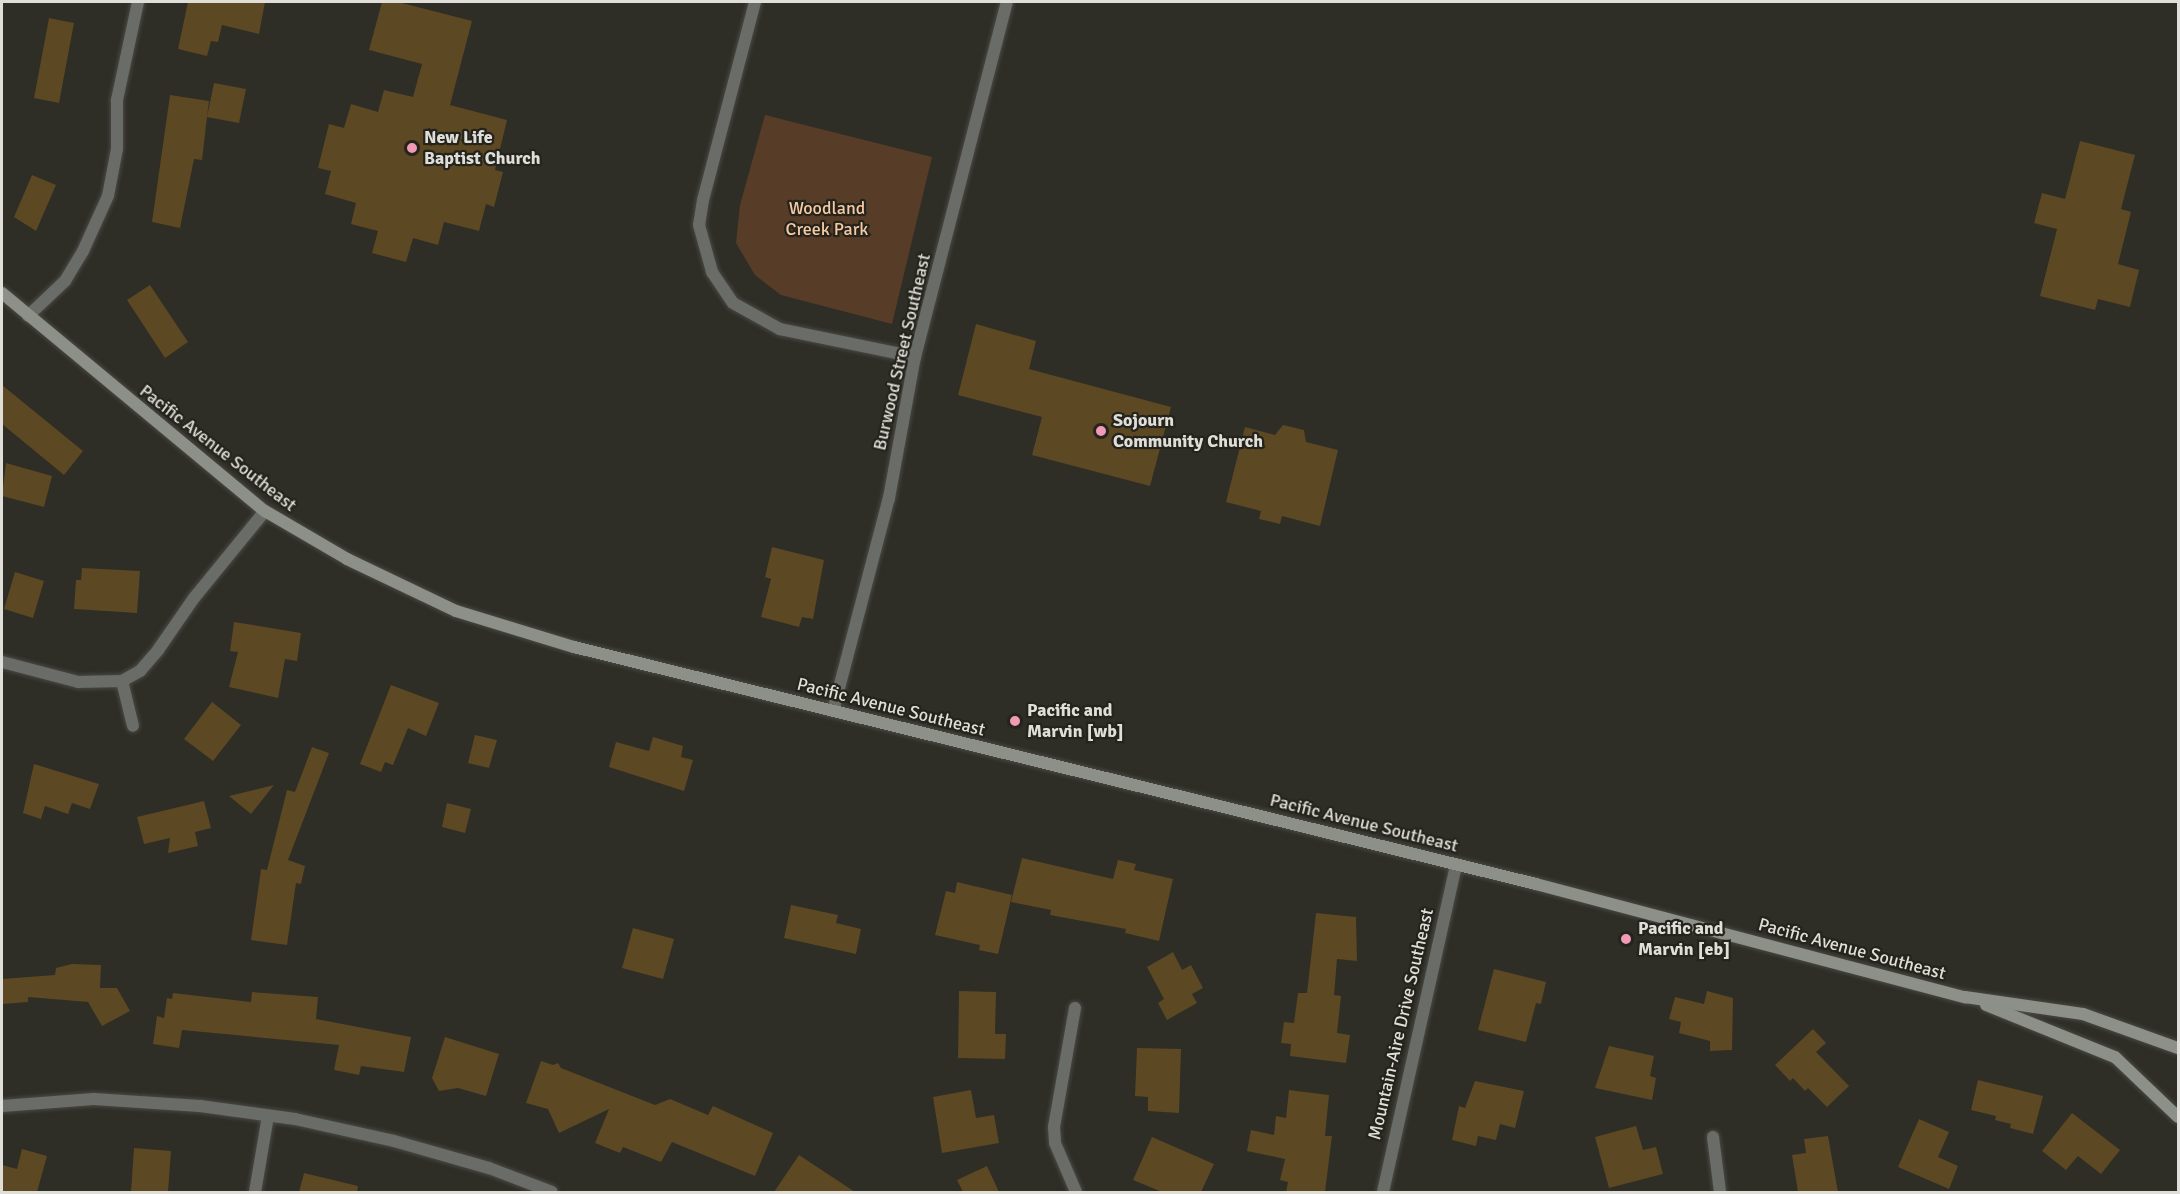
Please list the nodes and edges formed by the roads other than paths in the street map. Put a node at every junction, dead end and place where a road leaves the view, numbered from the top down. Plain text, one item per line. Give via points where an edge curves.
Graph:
1 (138, 2) edge
2 (755, 2) edge
3 (1007, 2) edge
4 (2, 293) edge
5 (28, 316) junction
6 (915, 357) junction
7 (265, 511) junction
8 (2, 662) edge
9 (122, 681) junction
10 (833, 711) junction
11 (133, 726) dead end
12 (1456, 865) junction
13 (1965, 997) junction
14 (1075, 1008) dead end
15 (2178, 1048) edge
16 (2, 1106) edge
17 (268, 1116) junction
18 (2178, 1117) edge
19 (1713, 1137) dead end
20 (255, 1192) edge
21 (552, 1192) edge
22 (1076, 1192) edge
23 (1383, 1192) edge
24 (1720, 1192) edge

1 - 5 street via 117,100 117,149 108,196 83,251 64,281
2 - 6 street via 699,225 712,272 733,303 780,328
3 - 6 street, Burwood Street Southeast
4 - 5 main road, Pacific Avenue Southeast
5 - 7 main road, Pacific Avenue Southeast
6 - 10 street, Burwood Street Southeast via 889,498
7 - 9 street via 194,598 158,650 140,671
7 - 10 main road, Pacific Avenue Southeast via 347,559 456,611 574,647
8 - 9 street via 78,681
9 - 11 street
10 - 12 main road, Pacific Avenue Southeast
12 - 13 main road, Pacific Avenue Southeast
12 - 23 street, Mountain-Aire Drive Southeast
13 - 15 main road, Pacific Avenue Southeast via 2083,1014
13 - 18 main road, Pacific Avenue Southeast via 2115,1056
14 - 22 street via 1054,1127 1055,1143
16 - 17 street via 94,1099
17 - 20 street
17 - 21 street via 394,1141 489,1168
19 - 24 street

